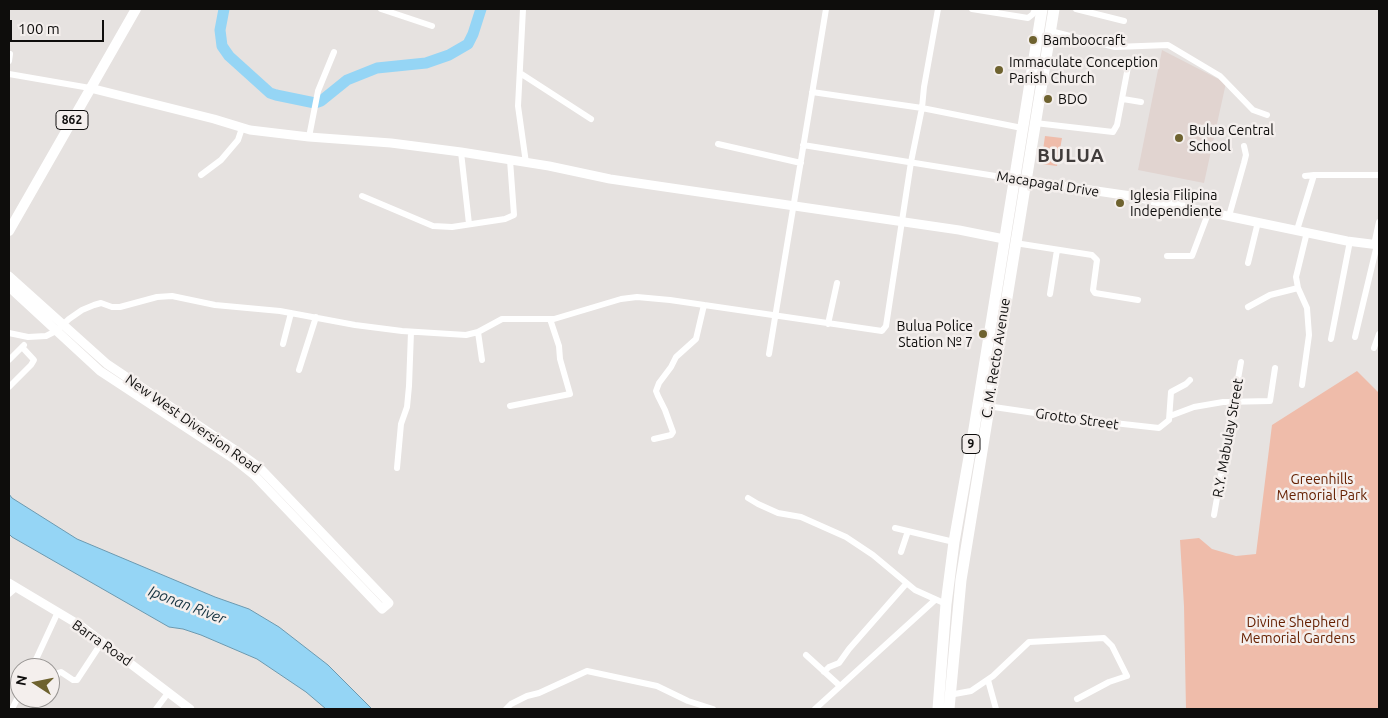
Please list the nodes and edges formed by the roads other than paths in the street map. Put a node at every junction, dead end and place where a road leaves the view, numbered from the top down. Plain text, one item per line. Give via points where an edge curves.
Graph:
1 (136, 9) edge
2 (381, 9) edge
3 (523, 9) edge
4 (826, 9) edge
5 (938, 9) edge
6 (972, 9) edge
7 (1035, 9) edge
8 (1042, 9) edge
9 (1054, 9) edge
10 (1076, 9) edge
11 (1124, 21) dead end
12 (432, 26) dead end
13 (1049, 35) junction
14 (1037, 37) junction
15 (334, 52) dead end
16 (1128, 67) dead end
17 (520, 73) junction
18 (9, 74) edge
19 (90, 88) junction
20 (812, 92) junction
21 (1123, 99) junction
22 (1141, 102) dead end
23 (922, 108) junction
24 (1267, 115) dead end
25 (591, 119) dead end
26 (1035, 123) junction
27 (242, 128) junction
28 (1022, 128) junction
29 (309, 138) junction
30 (718, 144) dead end
31 (803, 145) junction
32 (1244, 146) dead end
33 (461, 152) junction
34 (510, 160) junction
35 (911, 162) junction
36 (526, 163) junction
37 (801, 163) junction
38 (202, 175) dead end
39 (1314, 175) junction
40 (1379, 175) edge
41 (1305, 176) dead end
42 (1020, 180) junction
43 (362, 196) dead end
44 (794, 206) junction
45 (1209, 211) junction
46 (1229, 216) junction
47 (903, 222) junction
48 (1258, 222) junction
49 (1379, 222) edge
50 (469, 224) junction
51 (1297, 230) junction
52 (9, 232) edge
53 (1307, 232) junction
54 (1009, 241) junction
55 (1350, 241) junction
56 (1377, 245) edge
57 (1057, 250) junction
58 (1167, 256) dead end
59 (1248, 263) dead end
60 (9, 276) edge
61 (837, 283) dead end
62 (9, 287) edge
63 (1298, 288) junction
64 (1050, 294) dead end
65 (1138, 300) dead end
66 (704, 305) junction
67 (1248, 307) dead end
68 (291, 313) junction
69 (776, 315) junction
70 (316, 317) junction
71 (550, 318) junction
72 (828, 324) junction
73 (60, 328) junction
74 (9, 332) edge
75 (411, 332) junction
76 (478, 332) junction
77 (1379, 334) edge
78 (28, 337) junction
79 (1355, 337) dead end
80 (1331, 339) dead end
81 (283, 344) dead end
82 (22, 347) junction
83 (1374, 348) dead end
84 (769, 354) dead end
85 (9, 360) edge
86 (482, 360) dead end
87 (1241, 362) dead end
88 (1275, 368) dead end
89 (299, 370) dead end
90 (1190, 380) dead end
91 (1302, 385) dead end
92 (9, 387) edge
93 (1234, 401) junction
94 (983, 405) junction
95 (510, 406) dead end
96 (1170, 416) junction
97 (654, 439) dead end
98 (397, 468) dead end
99 (748, 498) dead end
100 (1214, 515) dead end
101 (895, 528) dead end
102 (908, 532) junction
103 (954, 542) junction
104 (901, 552) dead end
105 (906, 584) junction
106 (11, 588) edge
107 (941, 602) junction
108 (386, 606) dead end
109 (57, 614) junction
110 (102, 642) junction
111 (806, 655) dead end
112 (37, 658) edge
113 (60, 672) edge
114 (824, 672) junction
115 (988, 680) junction
116 (840, 686) junction
117 (168, 693) junction
118 (945, 696) junction
119 (1077, 699) dead end
120 (156, 709) edge
121 (190, 709) edge
122 (506, 709) edge
123 (713, 709) edge
124 (815, 709) edge
125 (938, 709) edge
126 (949, 709) edge
127 (996, 709) edge

1 - 19 main road, 862
2 - 12 street
3 - 17 street
4 - 20 street
5 - 23 street
6 - 7 street via 1028,18
8 - 14 highway, C. M. Recto Avenue / 9
9 - 13 highway, C. M. Recto Avenue / 9
10 - 11 street
13 - 14 highway
13 - 24 street via 1115,48 1168,45 1220,76 1253,110
13 - 26 highway, C. M. Recto Avenue / 9
14 - 28 highway, C. M. Recto Avenue / 9
15 - 29 street via 318,91
16 - 21 street
17 - 25 street
17 - 36 street via 518,106
18 - 19 street
19 - 27 street
19 - 52 main road, 862
20 - 23 street
20 - 31 street
21 - 22 street
21 - 26 street via 1118,125 1113,132
23 - 28 street
23 - 35 street
26 - 42 highway, C. M. Recto Avenue / 9
27 - 29 street
27 - 38 street via 238,140 221,160
28 - 42 highway, C. M. Recto Avenue / 9
29 - 33 street via 391,143
30 - 37 street
31 - 35 street, Macapagal Drive
31 - 37 street
32 - 46 street via 1246,155
33 - 34 street
33 - 50 street
34 - 36 street
34 - 50 street via 514,215
35 - 42 street, Macapagal Drive
35 - 47 street
36 - 44 street
37 - 44 street
39 - 40 street
39 - 41 street
39 - 51 street
42 - 45 street, Macapagal Drive
42 - 54 highway, C. M. Recto Avenue / 9
43 - 50 street via 433,226 452,228
44 - 47 street
44 - 69 street
45 - 46 street, Macapagal Drive
45 - 58 street via 1192,256
46 - 48 street, Macapagal Drive
47 - 54 street
47 - 72 street via 886,326 882,332
48 - 51 street, Macapagal Drive
48 - 59 street
49 - 56 street
51 - 53 street, Macapagal Drive
53 - 55 street, Macapagal Drive
53 - 63 street via 1296,277
54 - 57 street
54 - 94 highway, C. M. Recto Avenue / 9
55 - 56 street, Macapagal Drive
55 - 80 street
56 - 79 street
57 - 64 street
57 - 65 street via 1095,257 1095,294
60 - 73 street, New West Diversion Road
61 - 72 street
62 - 73 street, New West Diversion Road
63 - 67 street via 1270,295
63 - 91 street via 1307,308 1310,335
66 - 69 street
66 - 71 street via 637,297
66 - 97 street via 696,339 676,357 656,391 672,432
68 - 70 street
68 - 73 street via 215,305 172,296 120,307 101,303 94,305 82,310
68 - 81 street
69 - 72 street
69 - 84 street
70 - 75 street
70 - 89 street
71 - 76 street via 502,319
71 - 95 street via 560,346 560,360 570,394
73 - 78 street via 46,336
73 - 108 street, New West Diversion Road via 100,372 254,475
74 - 78 street
75 - 76 street via 466,335
75 - 98 street via 407,406 401,424
76 - 86 street
77 - 83 street
78 - 82 street
82 - 85 street
82 - 92 street via 34,360
87 - 93 street, R.Y. Mabulay Street
88 - 93 street, Grotto Street via 1270,401
90 - 96 street via 1170,392
93 - 96 street, Grotto Street via 1194,407
93 - 100 street, R.Y. Mabulay Street
94 - 96 street, Grotto Street via 1154,428 1163,426
94 - 103 highway, C. M. Recto Avenue / 9
94 - 118 highway, C. M. Recto Avenue / 9
99 - 105 street via 778,513 801,517 846,537
101 - 102 street
102 - 103 street
102 - 104 street
103 - 107 highway, C. M. Recto Avenue / 9
105 - 107 street
105 - 114 street via 839,663
106 - 109 street, Barra Road
107 - 116 street
107 - 118 highway, C. M. Recto Avenue / 9
109 - 110 street, Barra Road
109 - 112 street
110 - 113 street via 77,680
110 - 117 street, Barra Road
111 - 114 street
114 - 116 street
115 - 118 street via 971,691
115 - 119 street via 1029,642 1104,638 1112,646 1127,676
115 - 127 street
116 - 124 street
117 - 120 street
117 - 121 street, Barra Road
118 - 125 highway, C. M. Recto Avenue / 9
118 - 126 highway, C. M. Recto Avenue / 9
122 - 123 street via 526,696 587,671 658,686

